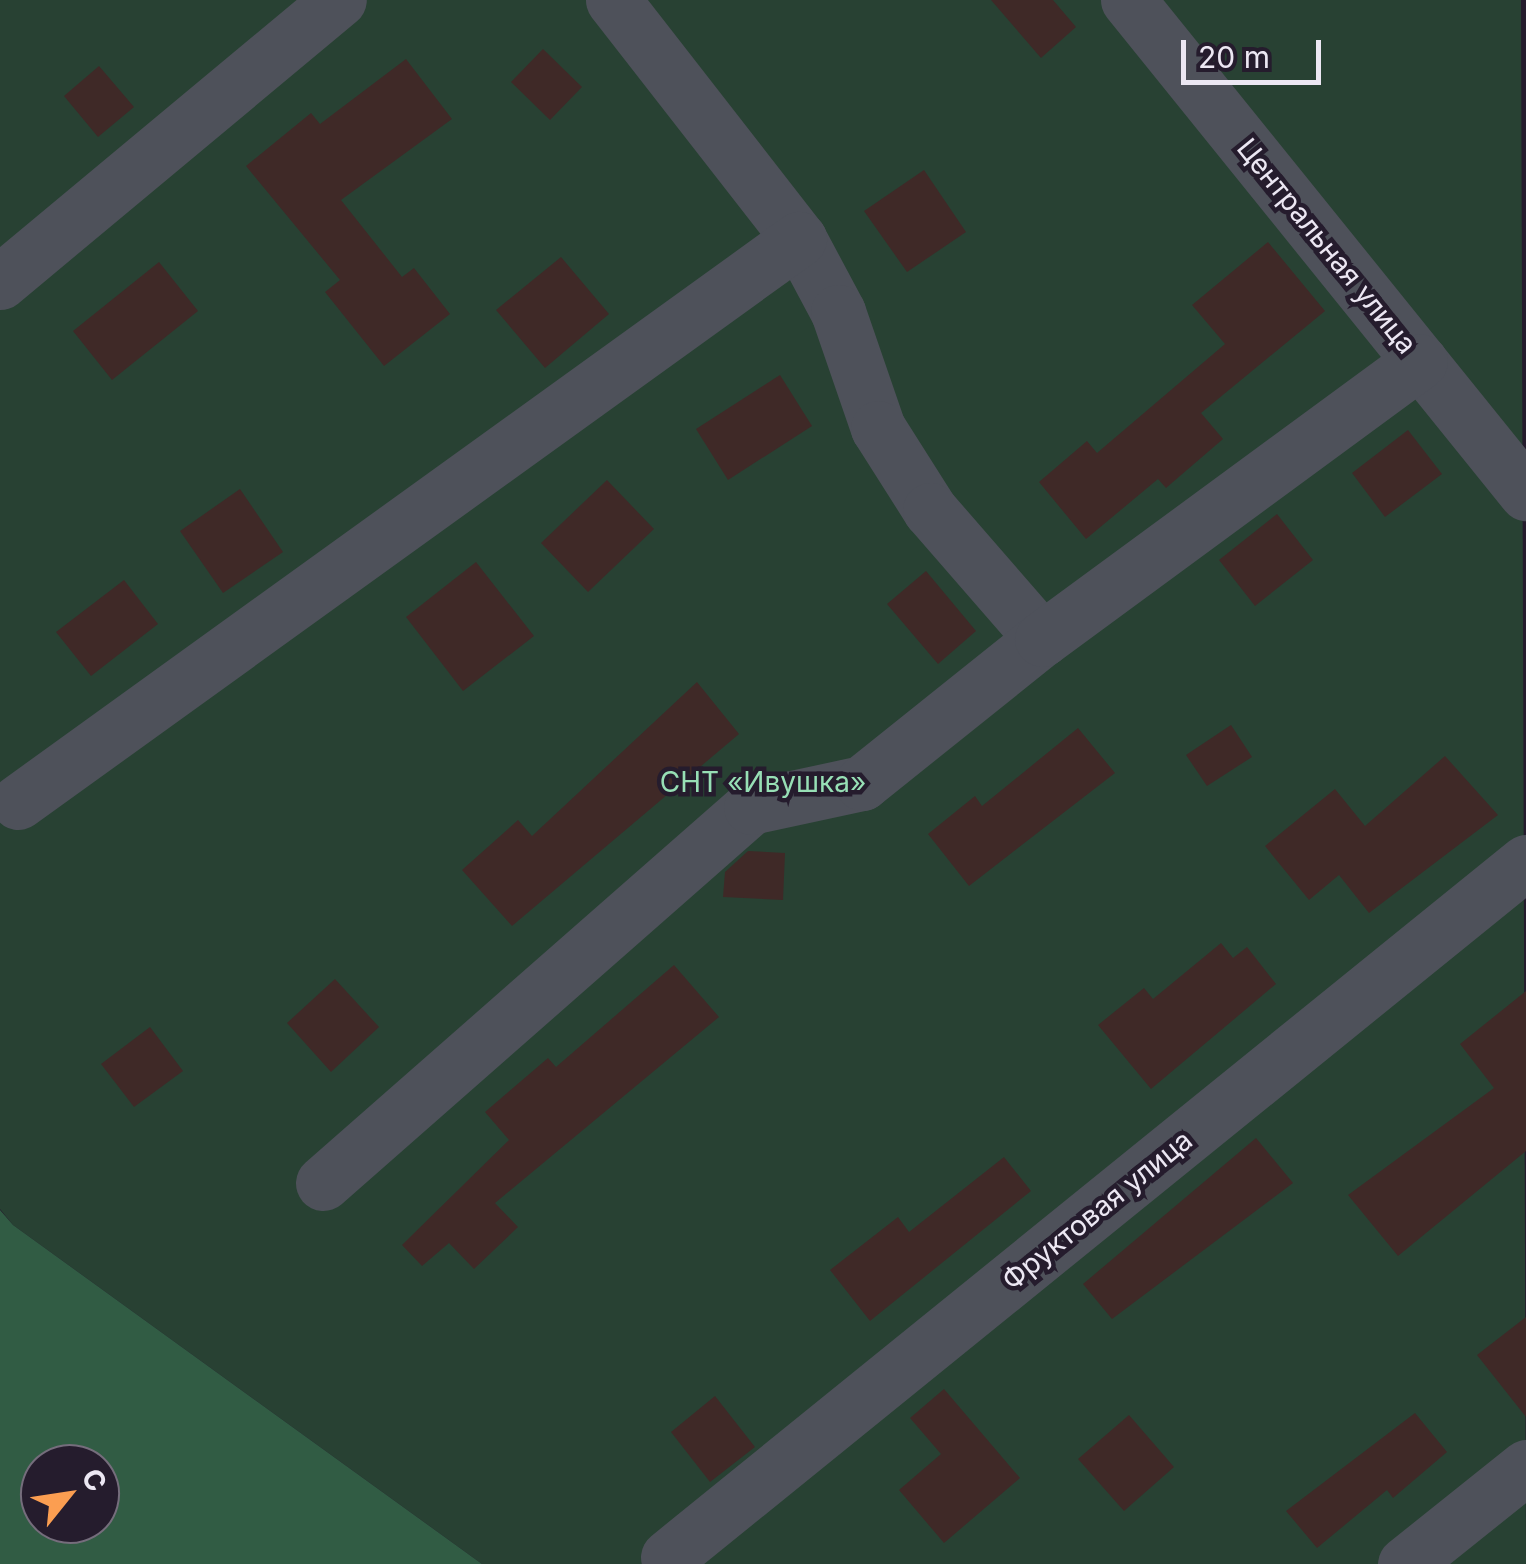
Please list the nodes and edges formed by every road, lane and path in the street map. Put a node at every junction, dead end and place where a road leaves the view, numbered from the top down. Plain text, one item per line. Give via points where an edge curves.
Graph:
1 (339, 0) edge
2 (614, 0) edge
3 (1128, 0) edge
4 (798, 240) junction
5 (0, 282) edge
6 (1420, 361) junction
7 (1526, 493) edge
8 (1042, 639) junction
9 (18, 802) dead end
10 (1526, 862) edge
11 (322, 1182) dead end
12 (1526, 1467) edge
13 (668, 1557) dead end
14 (1405, 1564) edge

1 - 5 street
2 - 4 street
3 - 6 street, Центральная улица
4 - 8 street via 838,312 878,428 930,510
4 - 9 street
6 - 7 street, Центральная улица
6 - 8 street
8 - 11 street via 862,782 751,807
10 - 13 street, Фруктовая улица
12 - 14 street

